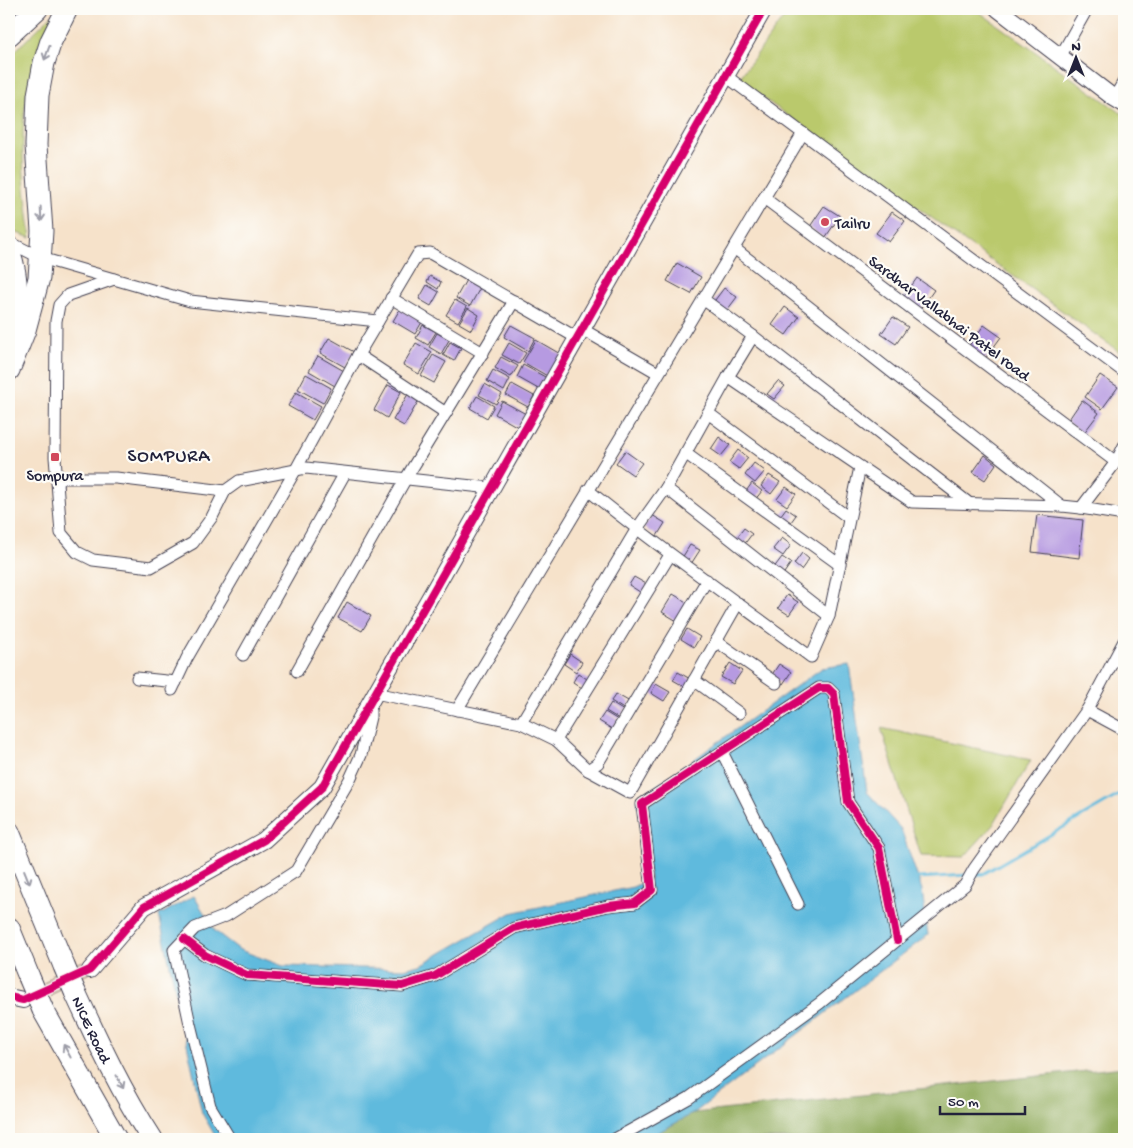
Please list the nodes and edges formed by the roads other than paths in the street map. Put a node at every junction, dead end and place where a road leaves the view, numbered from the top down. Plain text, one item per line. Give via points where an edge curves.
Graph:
1 (37, 9) edge
2 (67, 9) edge
3 (764, 9) edge
4 (998, 9) edge
5 (1087, 9) edge
6 (9, 35) edge
7 (1060, 57) junction
8 (726, 76) junction
9 (1124, 81) edge
10 (1119, 101) edge
11 (803, 133) junction
12 (764, 198) junction
13 (9, 242) edge
14 (734, 248) junction
15 (9, 250) edge
16 (41, 258) junction
17 (114, 279) junction
18 (391, 298) junction
19 (703, 299) junction
20 (514, 301) junction
21 (378, 321) junction
22 (9, 328) edge
23 (579, 334) junction
24 (753, 336) junction
25 (483, 353) junction
26 (358, 355) junction
27 (9, 370) edge
28 (1124, 372) edge
29 (658, 373) junction
30 (728, 377) junction
31 (708, 412) junction
32 (446, 414) junction
33 (1124, 446) edge
34 (685, 453) junction
35 (1116, 462) junction
36 (860, 467) junction
37 (295, 471) junction
38 (345, 473) junction
39 (57, 478) junction
40 (406, 480) junction
41 (491, 488) junction
42 (666, 488) junction
43 (588, 490) junction
44 (225, 491) junction
45 (970, 504) junction
46 (1062, 506) junction
47 (1081, 508) junction
48 (1124, 515) edge
49 (849, 518) junction
50 (636, 530) junction
51 (670, 554) junction
52 (840, 565) junction
53 (706, 580) junction
54 (738, 602) junction
55 (829, 616) junction
56 (716, 641) junction
57 (1124, 641) edge
58 (243, 656) dead end
59 (297, 671) dead end
60 (137, 678) dead end
61 (694, 680) junction
62 (776, 683) dead end
63 (373, 697) junction
64 (457, 710) junction
65 (1087, 710) junction
66 (739, 713) dead end
67 (521, 723) junction
68 (1124, 730) edge
69 (556, 740) junction
70 (722, 752) junction
71 (588, 770) junction
72 (9, 832) edge
73 (798, 904) dead end
74 (9, 928) edge
75 (184, 939) junction
76 (897, 940) junction
77 (90, 970) tunnel mouth
78 (116, 1139) edge
79 (152, 1139) edge
80 (230, 1139) edge
81 (615, 1139) edge

1 - 6 highway
2 -> 16 highway via 51,41 38,95 36,145
3 - 8 street
4 - 7 street
5 - 7 street
7 - 10 street
8 - 11 street
8 - 23 street
9 - 10 street
11 - 12 street
11 - 28 street
12 - 14 street
12 - 35 street, Sardhar Vallabhai Patel road
13 - 16 street
14 - 19 street
14 - 46 street
15 - 22 highway via 17,297
16 - 17 street
16 - 27 highway via 34,303
17 - 21 street via 190,301
17 - 39 street via 68,295 59,305 56,321
18 - 20 street via 418,254 430,253
18 - 21 street
18 - 25 street
19 - 24 street
19 - 29 street
20 - 23 street
20 - 25 street
21 - 26 street
23 - 29 street
23 - 41 street
24 - 30 street
24 - 45 street
25 - 32 street
26 - 32 street
26 - 37 street
29 - 43 street
30 - 31 street
30 - 36 street
31 - 34 street
31 - 49 street
32 - 40 street
33 - 35 street
34 - 42 street
34 - 52 street
35 - 47 street
36 - 45 street via 912,502
36 - 49 street
37 - 38 street via 306,468
37 - 44 street via 239,481
37 - 60 street via 174,686
38 - 40 street
38 - 58 street
39 - 44 street via 116,478
39 - 44 street via 61,533 77,552 93,560 151,567 193,543 212,517
40 - 41 street
40 - 59 street
41 - 63 street
42 - 50 street
42 - 55 street
43 - 50 street
43 - 64 street
45 - 46 street
46 - 47 street
47 - 48 street
49 - 52 street
50 - 51 street
50 - 67 street
51 - 53 street
51 - 69 street
52 - 55 street
53 - 54 street
53 - 71 street via 598,763
54 - 55 street via 812,657
54 - 56 street
56 - 61 street
56 - 62 street
57 - 65 street
61 - 66 street
61 - 71 street via 630,793
63 - 64 street
63 - 75 street via 361,755 296,871 226,916 195,928
63 - 77 street via 322,787 264,840 144,907
64 - 67 street
65 - 68 street
65 - 76 street via 965,885
67 - 69 street
69 - 71 street
70 - 73 street
70 - 75 street via 642,804 652,890 635,903 608,906 514,928 435,976 402,986 248,975 205,955
70 - 76 street via 819,688 828,688 834,694 848,802 879,848
72 -> 79 highway, NICE Road, bridge via 96,1038
78 -> 74 highway, NICE Road, bridge via 43,1010
75 - 80 street via 174,950 190,1024 210,1106
76 - 81 street via 820,1003 689,1098

